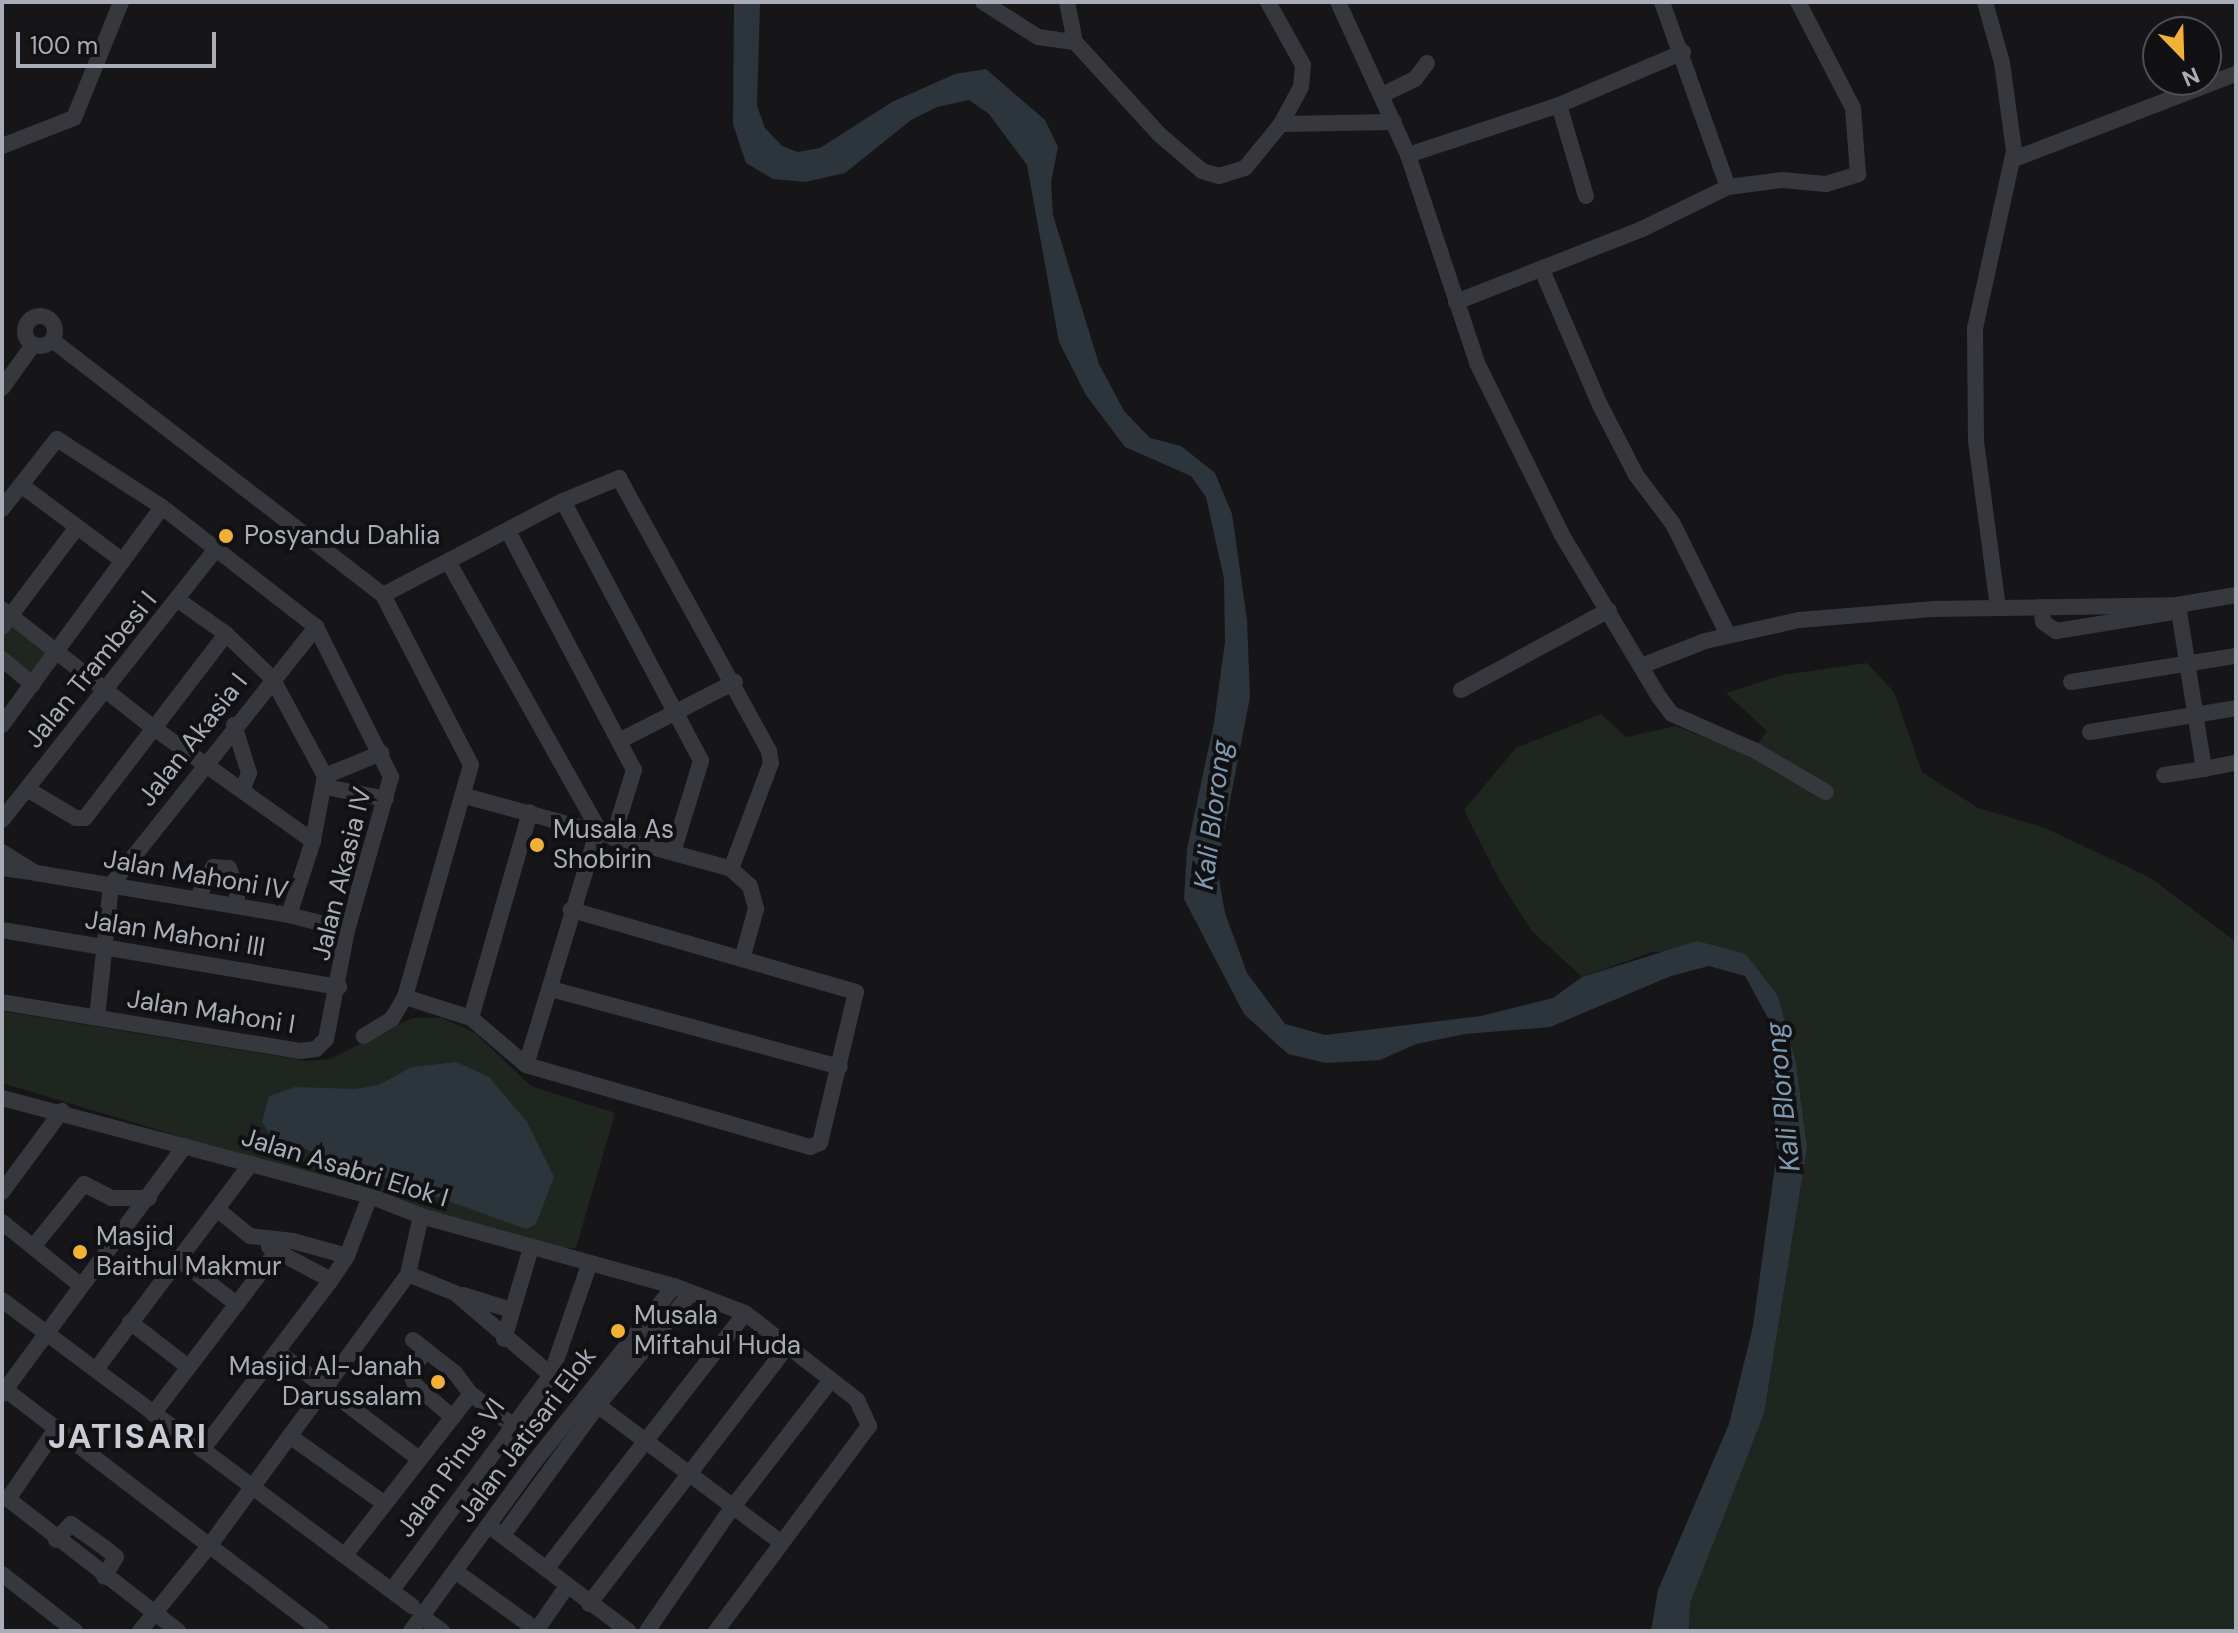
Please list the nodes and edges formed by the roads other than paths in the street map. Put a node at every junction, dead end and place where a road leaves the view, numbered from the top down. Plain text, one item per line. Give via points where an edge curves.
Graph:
1 (121, 2) edge
2 (983, 2) edge
3 (1067, 2) edge
4 (1268, 2) edge
5 (1338, 2) edge
6 (1662, 2) edge
7 (1798, 2) edge
8 (1985, 2) edge
9 (1075, 42) junction
10 (1683, 52) junction
11 (1427, 63) dead end
12 (2236, 74) edge
13 (1382, 95) junction
14 (1559, 105) junction
15 (1394, 122) junction
16 (1281, 124) junction
17 (2, 146) edge
18 (1408, 155) junction
19 (2014, 159) junction
20 (1728, 187) junction
21 (1586, 196) dead end
22 (1542, 270) junction
23 (1456, 302) junction
24 (52, 340) junction
25 (33, 345) junction
26 (2, 388) edge
27 (21, 485) junction
28 (563, 501) junction
29 (162, 507) junction
30 (2, 509) edge
31 (77, 527) junction
32 (508, 531) junction
33 (216, 549) junction
34 (123, 561) junction
35 (449, 563) junction
36 (383, 595) junction
37 (2236, 595) edge
38 (178, 600) junction
39 (2236, 605) edge
40 (1998, 607) junction
41 (2041, 607) junction
42 (1609, 610) junction
43 (2179, 612) junction
44 (5, 617) edge
45 (316, 627) junction
46 (226, 634) junction
47 (1728, 635) junction
48 (59, 650) junction
49 (2236, 656) edge
50 (2, 659) edge
51 (2187, 664) junction
52 (1641, 666) junction
53 (272, 678) junction
54 (735, 682) junction
55 (2071, 682) dead end
56 (33, 685) junction
57 (102, 687) junction
58 (1461, 690) dead end
59 (2236, 708) edge
60 (676, 713) junction
61 (2196, 716) junction
62 (2, 725) edge
63 (234, 725) junction
64 (151, 726) junction
65 (2090, 732) dead end
66 (621, 740) junction
67 (381, 753) junction
68 (205, 763) junction
69 (2236, 763) edge
70 (2204, 769) junction
71 (2164, 775) dead end
72 (326, 782) junction
73 (27, 789) junction
74 (243, 789) junction
75 (1826, 792) dead end
76 (465, 796) junction
77 (386, 799) junction
78 (530, 812) junction
79 (2, 820) edge
80 (598, 829) junction
81 (613, 838) junction
82 (313, 841) junction
83 (2, 852) edge
84 (673, 852) junction
85 (2, 868) edge
86 (731, 869) junction
87 (36, 873) junction
88 (111, 885) junction
89 (197, 899) junction
90 (235, 906) junction
91 (571, 910) junction
92 (289, 915) junction
93 (2, 930) edge
94 (347, 930) junction
95 (108, 947) junction
96 (742, 959) junction
97 (339, 987) junction
98 (551, 989) junction
99 (405, 997) junction
100 (2, 1002) edge
101 (97, 1018) junction
102 (471, 1018) junction
103 (364, 1036) dead end
104 (316, 1049) joint
105 (526, 1065) junction
106 (840, 1067) junction
107 (2, 1098) edge
108 (62, 1111) junction
109 (185, 1146) junction
110 (251, 1164) junction
111 (2, 1192) edge
112 (370, 1196) junction
113 (149, 1198) junction
114 (218, 1210) junction
115 (421, 1216) junction
116 (2, 1222) edge
117 (250, 1236) junction
118 (33, 1247) junction
119 (531, 1248) junction
120 (277, 1251) junction
121 (347, 1256) junction
122 (178, 1259) junction
123 (589, 1265) junction
124 (408, 1274) junction
125 (331, 1280) junction
126 (80, 1285) junction
127 (674, 1286) junction
128 (455, 1293) junction
129 (690, 1294) junction
130 (2, 1300) edge
131 (234, 1302) junction
132 (511, 1310) junction
133 (745, 1313) junction
134 (130, 1322) junction
135 (46, 1333) junction
136 (504, 1339) junction
137 (788, 1346) junction
138 (277, 1351) junction
139 (187, 1366) junction
140 (97, 1368) junction
141 (551, 1375) junction
142 (831, 1380) junction
143 (326, 1385) junction
144 (3, 1390) edge
145 (471, 1394) junction
146 (592, 1401) junction
147 (153, 1414) junction
148 (451, 1416) junction
149 (511, 1424) junction
150 (56, 1429) junction
151 (291, 1437) junction
152 (644, 1441) junction
153 (202, 1450) junction
154 (418, 1458) junction
155 (689, 1474) junction
156 (251, 1486) junction
157 (385, 1504) junction
158 (732, 1508) junction
159 (487, 1526) junction
160 (503, 1535) junction
161 (56, 1540) junction
162 (779, 1541) junction
163 (210, 1545) junction
164 (345, 1555) junction
165 (546, 1569) junction
166 (455, 1571) junction
167 (2, 1574) edge
168 (104, 1577) junction
169 (567, 1586) junction
170 (392, 1590) junction
171 (589, 1604) junction
172 (417, 1611) junction
173 (154, 1613) junction
174 (75, 1631) edge
175 (140, 1631) edge
176 (178, 1631) edge
177 (321, 1631) edge
178 (411, 1631) edge
179 (442, 1631) edge
180 (537, 1631) edge
181 (628, 1631) edge
182 (647, 1631) edge
183 (716, 1631) edge

1 - 17 street via 74,118
2 - 9 street via 1038,37
3 - 9 street
4 - 16 street via 1303,65 1301,87
5 - 13 street
6 - 10 street
7 - 20 street via 1853,108 1858,174 1826,184 1782,180
8 - 19 street via 2002,63
9 - 16 street via 1110,86 1202,171 1234,174
10 - 14 street
10 - 20 street
11 - 13 street via 1415,79
12 - 19 street
13 - 15 street
14 - 18 street
14 - 21 street
15 - 16 street
15 - 18 street
18 - 23 street
19 - 40 street via 1975,329 1976,441
20 - 22 street
22 - 23 street
22 - 47 street via 1600,405 1636,475 1673,524
23 - 42 street via 1477,363 1549,509
24 - 25 street
24 - 25 street via 51,320 36,316 24,332
24 - 36 street
25 - 26 street
27 - 29 street via 53,441 61,440
27 - 30 street
27 - 31 street
28 - 32 street
28 - 54 street via 612,478 623,481
28 - 60 street
29 - 33 street
29 - 34 street
31 - 34 street
31 - 44 street
32 - 35 street
32 - 66 street
33 - 38 street, Jalan Trambesi I
33 - 45 street
34 - 48 street
35 - 36 street
35 - 80 street
36 - 76 street via 471,765
37 - 41 street via 2177,605
38 - 46 street
38 - 57 street, Jalan Trambesi I
39 - 43 street
40 - 41 street
40 - 47 street via 1799,620
41 - 43 street via 2043,622 2056,631
42 - 52 street
42 - 58 street
43 - 51 street
44 - 48 street
45 - 53 street, Jalan Akasia I
45 - 67 street, Jalan Akasia IV
46 - 53 street
46 - 64 street
47 - 52 street
48 - 56 street
48 - 57 street
49 - 51 street
50 - 56 street
51 - 55 street
51 - 61 street
52 - 75 street via 1672,714 1756,751
53 - 63 street, Jalan Akasia I
53 - 72 street
54 - 60 street
54 - 86 street via 771,763
56 - 62 street
57 - 64 street
57 - 73 street, Jalan Trambesi I
59 - 61 street
60 - 66 street
60 - 84 street via 701,761
61 - 65 street
61 - 70 street
63 - 68 street, Jalan Akasia I
63 - 74 street via 249,773
64 - 68 street
64 - 73 street via 85,818 76,818
66 - 81 street via 634,774
67 - 72 street
67 - 77 street, Jalan Akasia IV via 391,772
68 - 74 street
68 - 88 street, Jalan Akasia I
69 - 70 street
70 - 71 street
72 - 77 street
72 - 82 street
73 - 79 street, Jalan Trambesi I
74 - 82 street
76 - 78 street
76 - 99 street
77 - 94 street, Jalan Akasia IV
78 - 80 street
78 - 102 street
80 - 81 street
80 - 91 street
81 - 84 street
82 - 92 street
83 - 87 street, Jalan Mahoni IV
84 - 86 street
85 - 87 street, Jalan Mahoni IV
86 - 96 street via 750,886 756,909
87 - 88 street, Jalan Mahoni IV
88 - 89 street, Jalan Mahoni IV
88 - 95 street, Jalan Mahoni I
89 - 90 street, Jalan Mahoni IV
89 - 90 street via 213,867 229,868 238,891
90 - 92 street, Jalan Mahoni IV
91 - 96 street
91 - 98 street
92 - 94 street, Jalan Mahoni IV
93 - 95 street, Jalan Mahoni III
94 - 97 street, Jalan Akasia IV
95 - 97 street, Jalan Mahoni III
95 - 101 street, Jalan Mahoni I
96 - 106 street via 856,992
97 - 104 street, Jalan Akasia IV via 326,1039
98 - 105 street
98 - 106 street
99 - 102 street
99 - 103 street via 392,1019
100 - 101 street, Jalan Mahoni I
101 - 104 street, Jalan Mahoni I via 300,1051
102 - 105 street
105 - 106 street via 810,1147 821,1140
107 - 108 street, Jalan Asabri Elok I
108 - 109 street, Jalan Asabri Elok I
108 - 111 street
109 - 110 street, Jalan Asabri Elok I
109 - 113 street
110 - 112 street, Jalan Asabri Elok I
110 - 114 street
112 - 115 street, Jalan Asabri Elok I
112 - 121 street
113 - 118 street via 111,1198 84,1184
113 - 126 street
114 - 117 street
114 - 122 street
115 - 119 street, Jalan Asabri Elok I
115 - 124 street
116 - 118 street
117 - 120 street
117 - 121 street
118 - 126 street
119 - 123 street, Jalan Asabri Elok I
119 - 132 street
120 - 125 street
120 - 131 street
121 - 125 street
122 - 131 street
122 - 134 street
123 - 127 street, Jalan Asabri Elok I
123 - 141 street
124 - 128 street
124 - 143 street
125 - 138 street
126 - 135 street
127 - 129 street
127 - 146 street, Jalan Jatisari Elok
128 - 132 street
128 - 136 street
129 - 133 street
129 - 146 street, Jalan Jatisari Elok
130 - 135 street
131 - 139 street
132 - 136 street
133 - 137 street
133 - 152 street
134 - 139 street
134 - 140 street
135 - 140 street
135 - 144 street
136 - 141 street
137 - 142 street
137 - 155 street
138 - 143 street
138 - 153 street
139 - 147 street
140 - 147 street
141 - 149 street, Jalan Pinus VI
142 - 158 street
142 - 162 street via 857,1400 869,1426
143 - 151 street
143 - 154 street
144 - 150 street
145 - 148 street
145 - 148 street via 455,1373 419,1346 410,1370 415,1385
145 - 149 street
146 - 152 street
146 - 159 street, Jalan Jatisari Elok
146 - 160 street, Jalan Jatisari Elok
147 - 153 street
148 - 154 street
149 - 170 street, Jalan Pinus VI
150 - 161 street via 8,1494
150 - 163 street
151 - 156 street
151 - 157 street
152 - 155 street
152 - 165 street
153 - 156 street
154 - 157 street
155 - 158 street
155 - 171 street
156 - 163 street
156 - 164 street
157 - 164 street
158 - 162 street
158 - 182 street
159 - 160 street
159 - 166 street, Jalan Jatisari Elok
160 - 165 street
161 - 168 street
161 - 168 street via 71,1524 105,1548 116,1557
162 - 183 street
163 - 173 street
163 - 177 street
164 - 170 street
165 - 169 street
166 - 172 street, Jalan Jatisari Elok
166 - 180 street
167 - 174 street
168 - 173 street
169 - 171 street
169 - 180 street
170 - 172 street
171 - 181 street
172 - 178 street, Jalan Jatisari Elok
172 - 179 street
173 - 175 street
173 - 176 street

